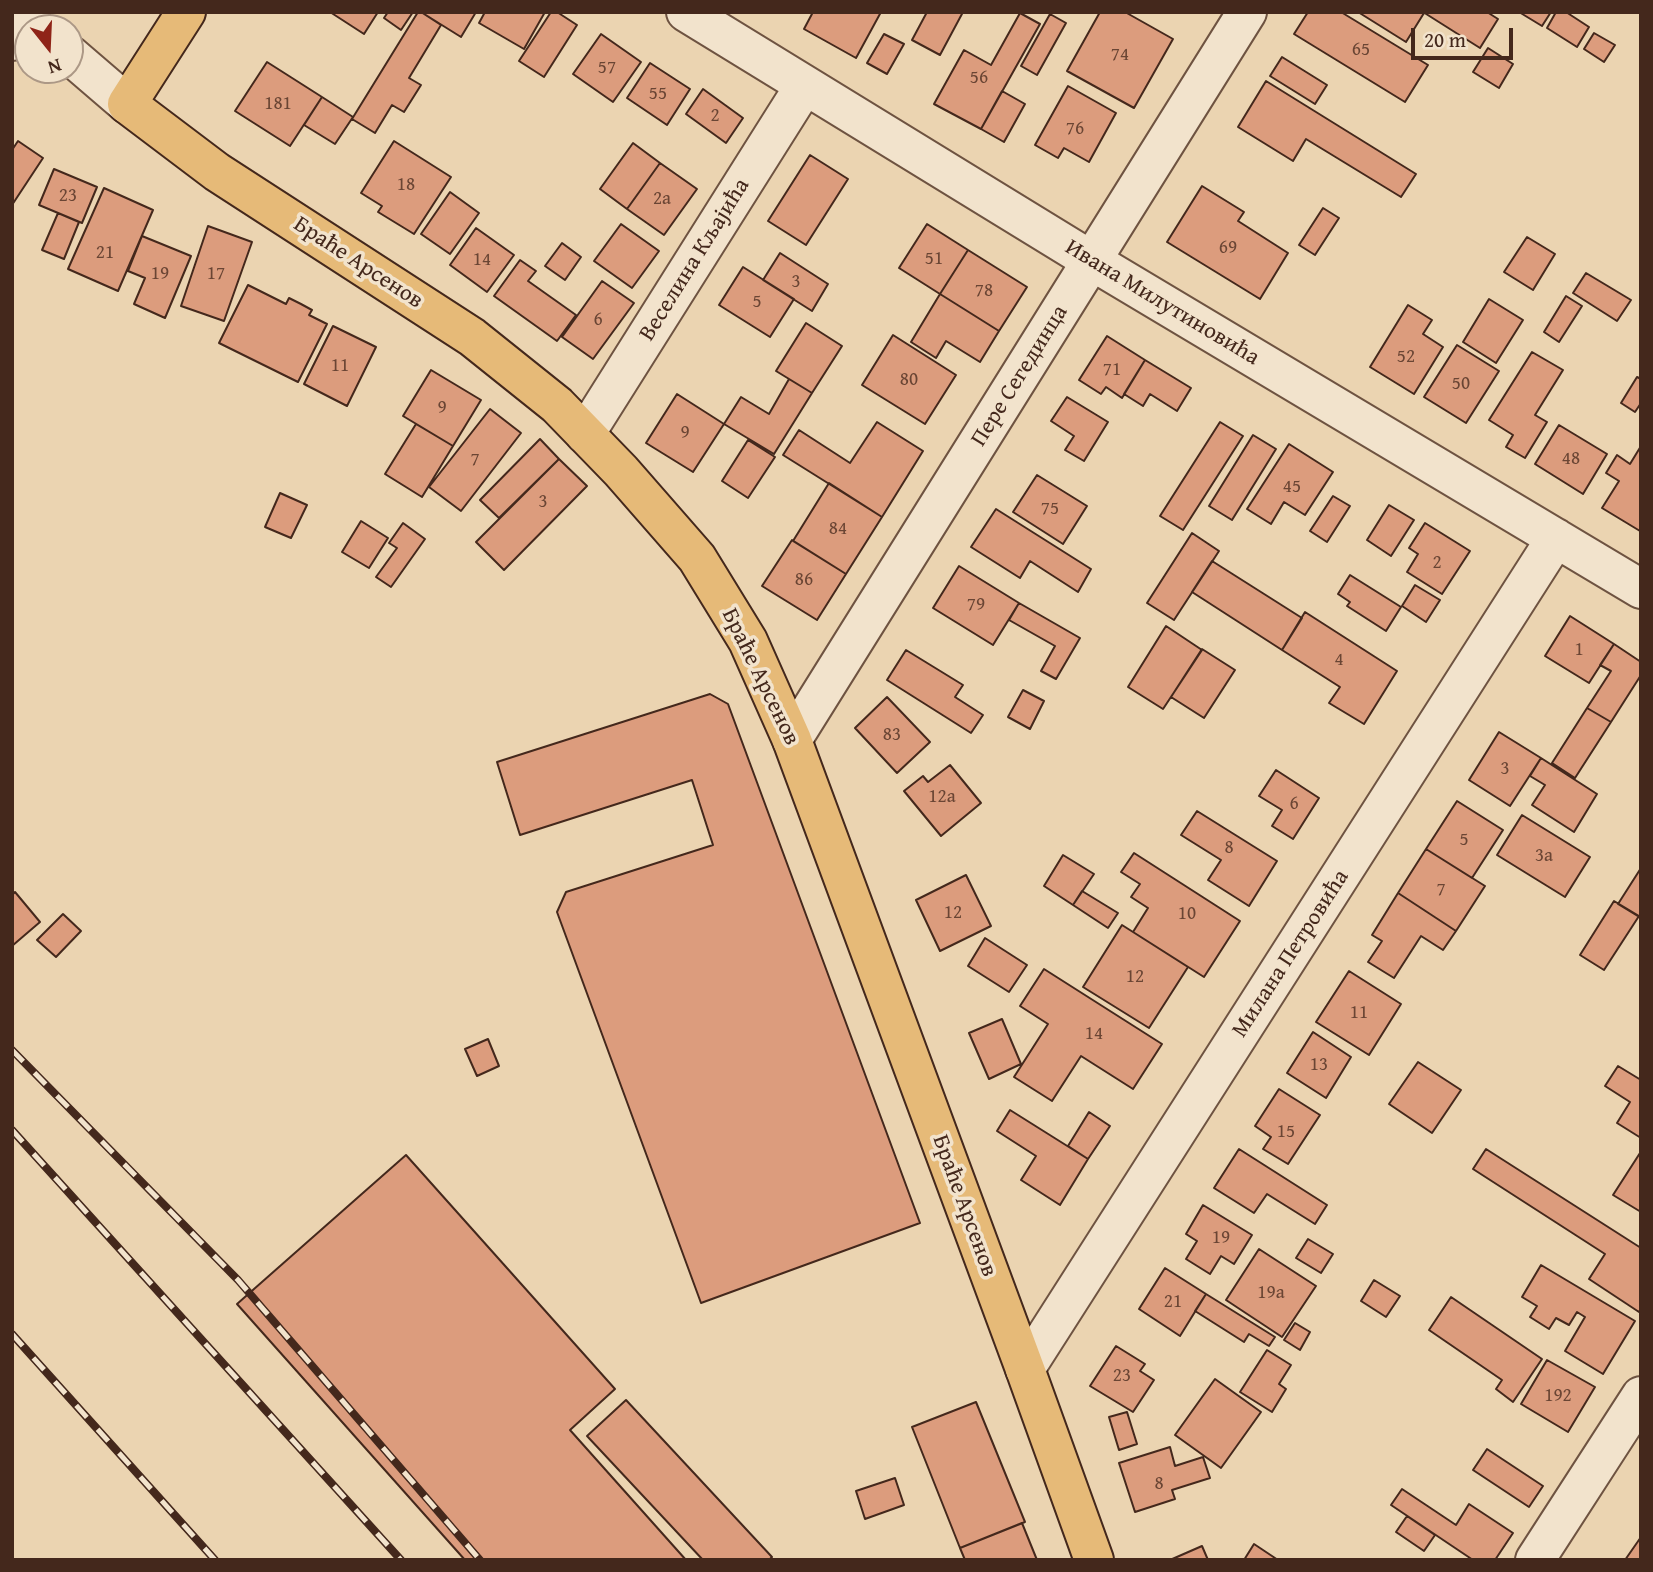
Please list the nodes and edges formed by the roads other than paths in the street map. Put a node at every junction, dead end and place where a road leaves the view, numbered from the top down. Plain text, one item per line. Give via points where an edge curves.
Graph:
1 (186, 12) edge
2 (686, 12) edge
3 (1247, 12) edge
4 (84, 67) edge
5 (805, 85) junction
6 (127, 104) junction
7 (1091, 261) junction
8 (585, 434) junction
9 (1556, 538) junction
10 (1641, 589) edge
11 (792, 740) junction
12 (1025, 1369) junction
13 (1641, 1396) edge
14 (1094, 1560) edge
15 (1535, 1560) edge

1 - 6 main road
2 - 5 street, Ивана Милутиновића
3 - 7 street, Пере Сегединца
4 - 6 street, Браће Арсенов
5 - 7 street, Ивана Милутиновића
5 - 8 street, Веселина Кљајића
6 - 8 main road, Браће Арсенов via 217,172 472,337 557,405
7 - 9 street, Ивана Милутиновића
7 - 11 street, Пере Сегединца
8 - 11 main road, Браће Арсенов via 698,558 748,640
9 - 10 street, Ивана Милутиновића
9 - 12 street, Милана Петровића
11 - 12 main road, Браће Арсенов
12 - 14 main road, Браће Арсенов
13 - 15 street

